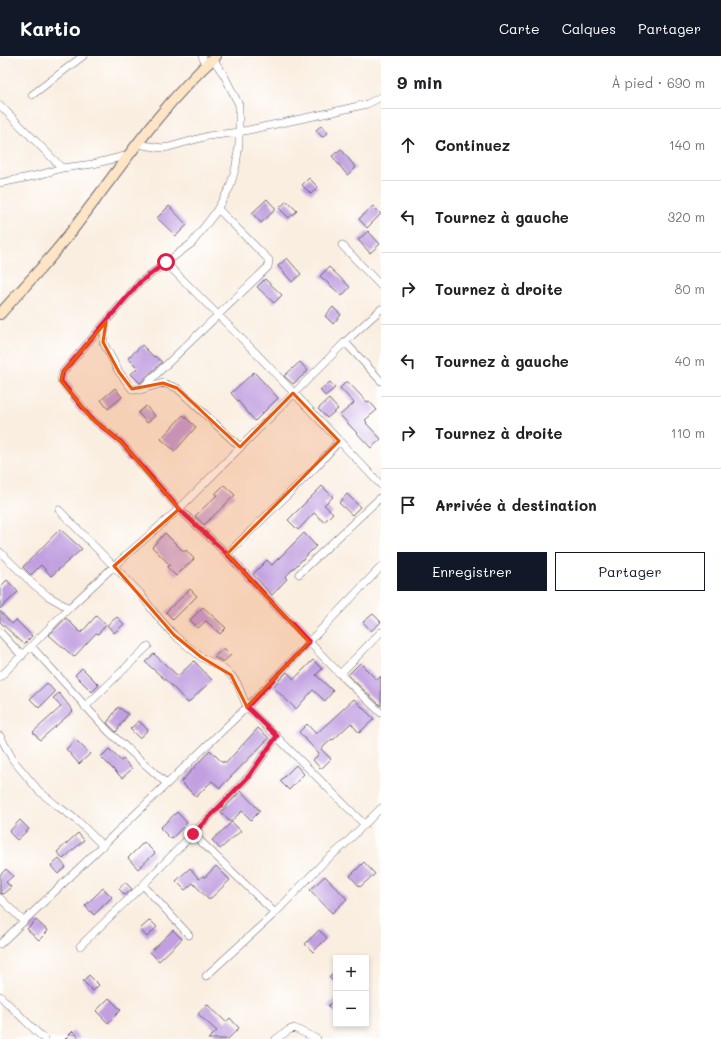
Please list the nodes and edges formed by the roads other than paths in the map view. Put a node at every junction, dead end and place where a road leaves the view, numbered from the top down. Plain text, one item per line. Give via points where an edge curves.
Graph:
1 (83, 56) edge
2 (209, 59) edge
3 (32, 95) dead end
4 (381, 96) edge
5 (0, 105) edge
6 (239, 132) junction
7 (137, 144) junction
8 (129, 154) junction
9 (62, 168) junction
10 (0, 182) edge
11 (218, 209) junction
12 (342, 245) dead end
13 (166, 262) junction
14 (381, 286) edge
15 (381, 309) edge
16 (0, 314) edge
17 (218, 314) junction
18 (106, 322) junction
19 (344, 342) junction
20 (381, 381) edge
21 (140, 390) junction
22 (293, 393) junction
23 (339, 442) junction
24 (240, 447) junction
25 (381, 485) edge
26 (381, 497) edge
27 (179, 509) junction
28 (58, 510) dead end
29 (0, 552) edge
30 (227, 554) junction
31 (114, 566) junction
32 (381, 567) edge
33 (299, 574) dead end
34 (69, 608) junction
35 (0, 632) edge
36 (381, 632) edge
37 (309, 642) junction
38 (31, 646) junction
39 (148, 646) dead end
40 (22, 656) junction
41 (340, 674) junction
42 (0, 677) edge
43 (85, 707) junction
44 (247, 707) junction
45 (381, 712) edge
46 (0, 736) edge
47 (277, 736) junction
48 (166, 783) junction
49 (380, 810) edge
50 (365, 825) junction
51 (193, 834) junction
52 (103, 846) junction
53 (143, 885) junction
54 (0, 898) edge
55 (276, 913) junction
56 (22, 921) junction
57 (189, 934) dead end
58 (0, 944) edge
59 (80, 946) dead end
60 (206, 976) dead end
61 (0, 996) edge
62 (44, 1039) edge
63 (276, 1039) edge
64 (317, 1039) edge

1 - 3 street
2 - 6 street via 224,75 239,105
2 - 7 street
4 - 6 street via 367,104 340,111
5 - 9 street
6 - 7 street via 208,136 162,148
6 - 11 street via 236,166 230,187
7 - 8 street
8 - 9 street via 93,164
8 - 16 street via 63,241
9 - 10 street
11 - 13 street via 192,243
11 - 17 street via 269,260 268,267
12 - 14 street
13 - 17 street
13 - 18 street via 139,283
15 - 19 street
17 - 21 street
17 - 22 street
18 - 21 street via 103,342 119,372 132,389
18 - 27 street via 63,372 61,381 91,418 121,442
19 - 20 street
19 - 22 street
21 - 24 street via 163,383 177,388
22 - 23 street
22 - 24 street
23 - 25 street
23 - 30 street
24 - 27 street
26 - 33 street
27 - 30 street
27 - 31 street
28 - 31 street
29 - 34 street via 32,584
30 - 37 street
31 - 34 street
31 - 44 street via 174,635 201,657 221,666 231,675
32 - 37 street
34 - 38 street
35 - 40 street
36 - 41 street
37 - 41 street
37 - 44 street
38 - 40 street
38 - 43 street
39 - 43 street
40 - 42 street
41 - 45 street
43 - 48 street
44 - 47 street
44 - 48 street
46 - 52 street via 13,760 39,791 77,820
47 - 50 street
47 - 51 street via 249,776
48 - 52 street
49 - 50 street
50 - 55 street via 323,863
51 - 53 street
51 - 55 street
52 - 56 street
53 - 57 street
53 - 59 street
54 - 56 street
55 - 60 street
56 - 58 street
61 - 62 street
63 - 64 street via 294,1028

